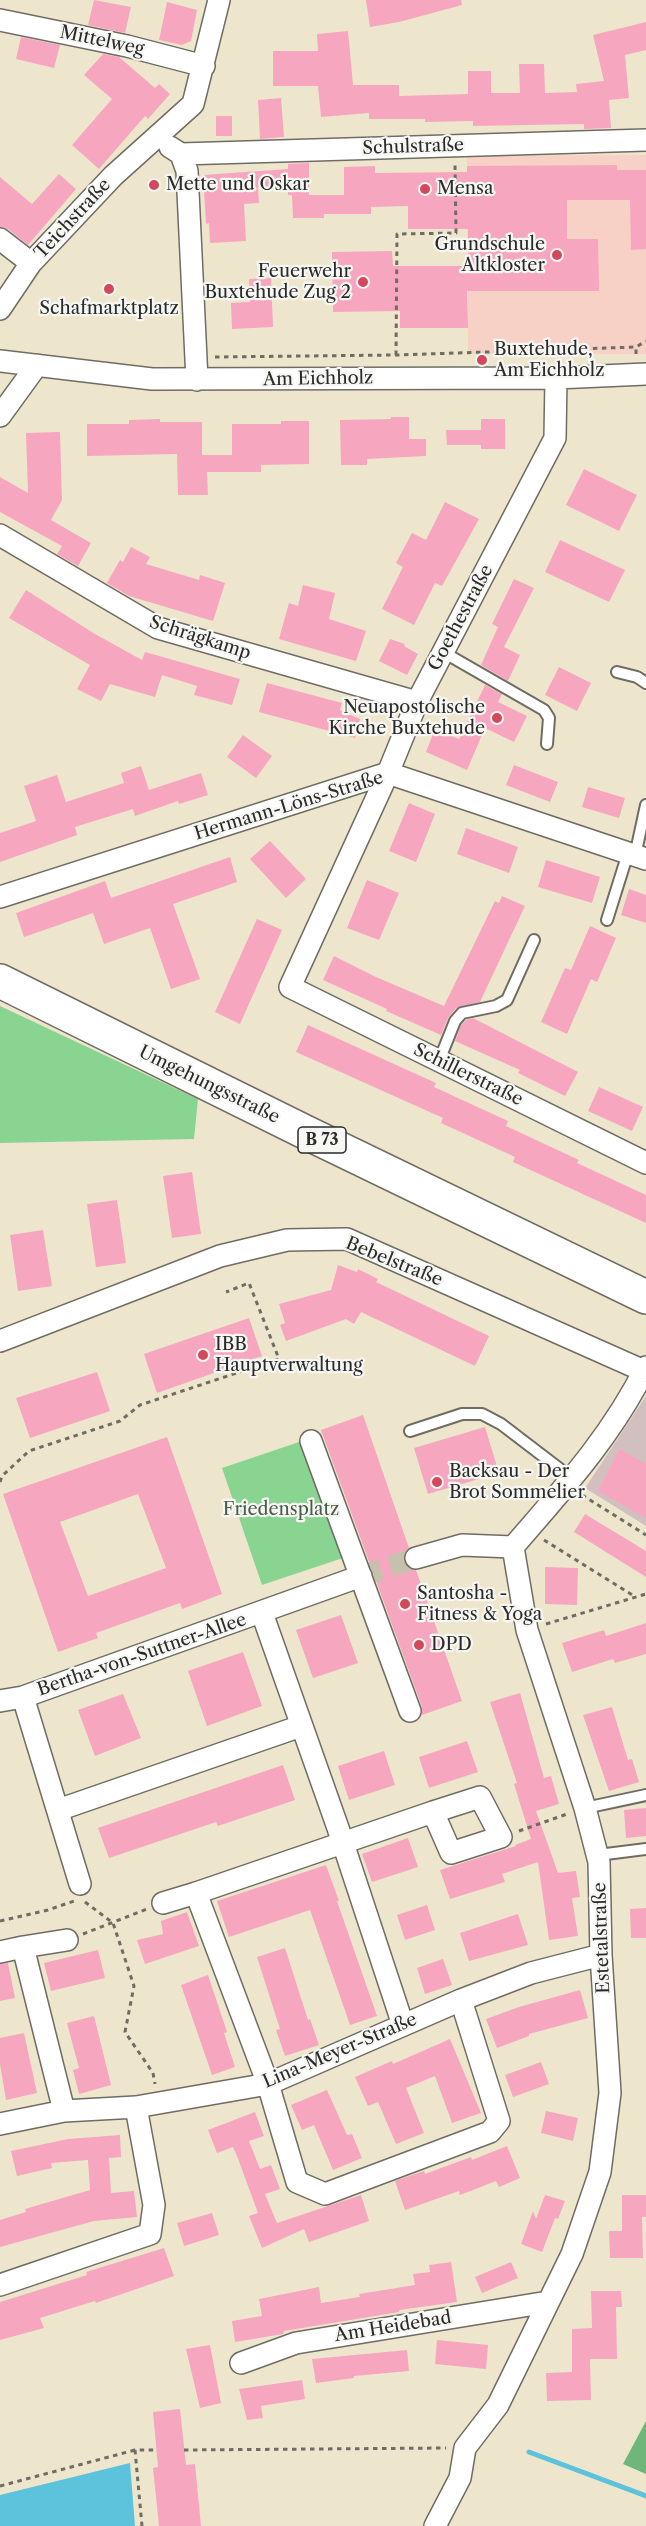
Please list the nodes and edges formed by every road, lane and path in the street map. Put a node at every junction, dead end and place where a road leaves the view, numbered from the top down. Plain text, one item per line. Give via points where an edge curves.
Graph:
1 (219, 0) edge
2 (0, 20) edge
3 (204, 66) junction
4 (157, 138) junction
5 (646, 140) edge
6 (455, 146) junction
7 (181, 154) junction
8 (0, 239) edge
9 (31, 263) junction
10 (0, 309) edge
11 (636, 347) dead end
12 (396, 355) junction
13 (196, 357) junction
14 (0, 361) edge
15 (37, 365) junction
16 (643, 373) edge
17 (556, 378) junction
18 (197, 380) junction
19 (0, 417) edge
20 (0, 535) edge
21 (443, 652) junction
22 (617, 672) dead end
23 (646, 683) edge
24 (417, 702) junction
25 (547, 744) dead end
26 (388, 773) junction
27 (646, 805) edge
28 (637, 856) edge
29 (0, 897) edge
30 (607, 920) dead end
31 (534, 940) dead end
32 (0, 981) edge
33 (290, 987) joint
34 (439, 1061) junction
35 (646, 1163) edge
36 (226, 1292) dead end
37 (646, 1297) edge
38 (0, 1341) edge
39 (645, 1369) edge
40 (410, 1431) dead end
41 (311, 1441) dead end
42 (0, 1482) edge
43 (570, 1483) junction
44 (528, 1529) junction
45 (646, 1534) edge
46 (513, 1547) junction
47 (416, 1558) tunnel mouth
48 (360, 1575) junction
49 (646, 1594) edge
50 (634, 1596) junction
51 (262, 1612) junction
52 (527, 1630) junction
53 (23, 1696) junction
54 (0, 1701) edge
55 (410, 1711) dead end
56 (301, 1726) junction
57 (646, 1795) edge
58 (585, 1808) junction
59 (58, 1810) junction
60 (433, 1812) junction
61 (501, 1837) junction
62 (343, 1844) junction
63 (646, 1849) edge
64 (598, 1856) junction
65 (80, 1884) dead end
66 (196, 1893) junction
67 (162, 1903) joint
68 (0, 1921) edge
69 (113, 1923) junction
70 (68, 1940) joint
71 (23, 1947) junction
72 (0, 1952) edge
73 (601, 1955) junction
74 (461, 2000) junction
75 (403, 2025) junction
76 (268, 2084) junction
77 (159, 2103) junction
78 (136, 2107) junction
79 (64, 2111) junction
80 (0, 2124) edge
81 (0, 2285) edge
82 (548, 2302) junction
83 (241, 2363) dead end
84 (465, 2448) junction
85 (135, 2450) junction
86 (157, 2450) dead end
87 (184, 2450) dead end
88 (0, 2486) edge
89 (142, 2526) edge
90 (435, 2526) edge

1 - 3 street, Teichstraße
2 - 3 street, Mittelweg
3 - 4 street, Teichstraße via 193,104
4 - 7 street
4 - 9 street, Teichstraße via 113,176
5 - 6 street, Schulstraße
6 - 7 street, Schulstraße
6 - 12 path via 456,233 397,234
7 - 13 street via 188,171
8 - 9 street
9 - 10 street, Teichstraße
11 - 12 path
12 - 13 path
13 - 18 street
14 - 15 street, Am Eichholz
15 - 18 street, Am Eichholz via 152,379
15 - 19 street
16 - 17 street, Am Eichholz
17 - 18 street, Am Eichholz
17 - 21 street, Goethestraße via 555,438
20 - 24 street, Schrägkamp via 158,628
21 - 24 street, Goethestraße
21 - 25 lane via 544,710 549,718
22 - 23 lane
24 - 26 street, Goethestraße
26 - 28 street, Hermann-Löns-Straße
26 - 29 street, Hermann-Löns-Straße
26 - 33 street, Goethestraße
27 - 28 lane
28 - 30 lane
31 - 34 lane via 507,1000 462,1013
32 - 37 main road, Umgehungsstraße / B 73
33 - 34 street, Schillerstraße
34 - 35 street, Schillerstraße
36 - 42 path via 249,1283 279,1359 140,1405 120,1421 29,1451
38 - 39 street, Bebelstraße via 220,1256 287,1240 347,1239
39 - 43 street via 602,1443
40 - 43 lane via 462,1414 482,1414 501,1424
41 - 48 street
43 - 44 street
43 - 45 path
44 - 46 street
44 - 50 path
46 - 47 street via 462,1545
46 - 52 street, Estetalstraße
48 - 51 street, Bertha-von-Suttner-Allee
48 - 55 street
49 - 50 path
50 - 52 path
51 - 53 street, Bertha-von-Suttner-Allee
51 - 56 street, Bertha-von-Suttner-Allee
52 - 58 street, Estetalstraße
53 - 54 street, Bertha-von-Suttner-Allee
53 - 59 street, Bertha-von-Suttner-Allee
56 - 59 street
56 - 62 street, Bertha-von-Suttner-Allee
57 - 58 lane
58 - 61 path
58 - 64 street, Estetalstraße
59 - 65 street, Bertha-von-Suttner-Allee
60 - 61 street via 480,1797
60 - 61 street via 451,1853
60 - 62 street
62 - 66 street
62 - 75 street, Bertha-von-Suttner-Allee
63 - 64 lane
64 - 73 street, Estetalstraße
66 - 67 street
66 - 76 street
67 - 69 path
68 - 69 path via 81,1899
69 - 70 path
69 - 77 path via 134,1986 124,2032 153,2073
70 - 71 street
71 - 72 street
71 - 79 street
73 - 74 street, Lina-Meyer-Straße via 531,1973
73 - 82 street, Estetalstraße via 610,2093 600,2172 572,2254
74 - 75 street, Lina-Meyer-Straße
74 - 76 street via 499,2121 490,2132 325,2194 297,2182
75 - 76 street, Lina-Meyer-Straße
76 - 77 street, Lina-Meyer-Straße
77 - 78 street, Lina-Meyer-Straße
78 - 79 street, Lina-Meyer-Straße
78 - 81 street via 154,2205 150,2234
79 - 80 street, Lina-Meyer-Straße
82 - 83 street, Am Heidebad via 296,2343
82 - 84 street, Estetalstraße via 498,2405
84 - 87 path
84 - 90 street, Estetalstraße via 460,2478
85 - 86 path
85 - 88 path
85 - 89 path

